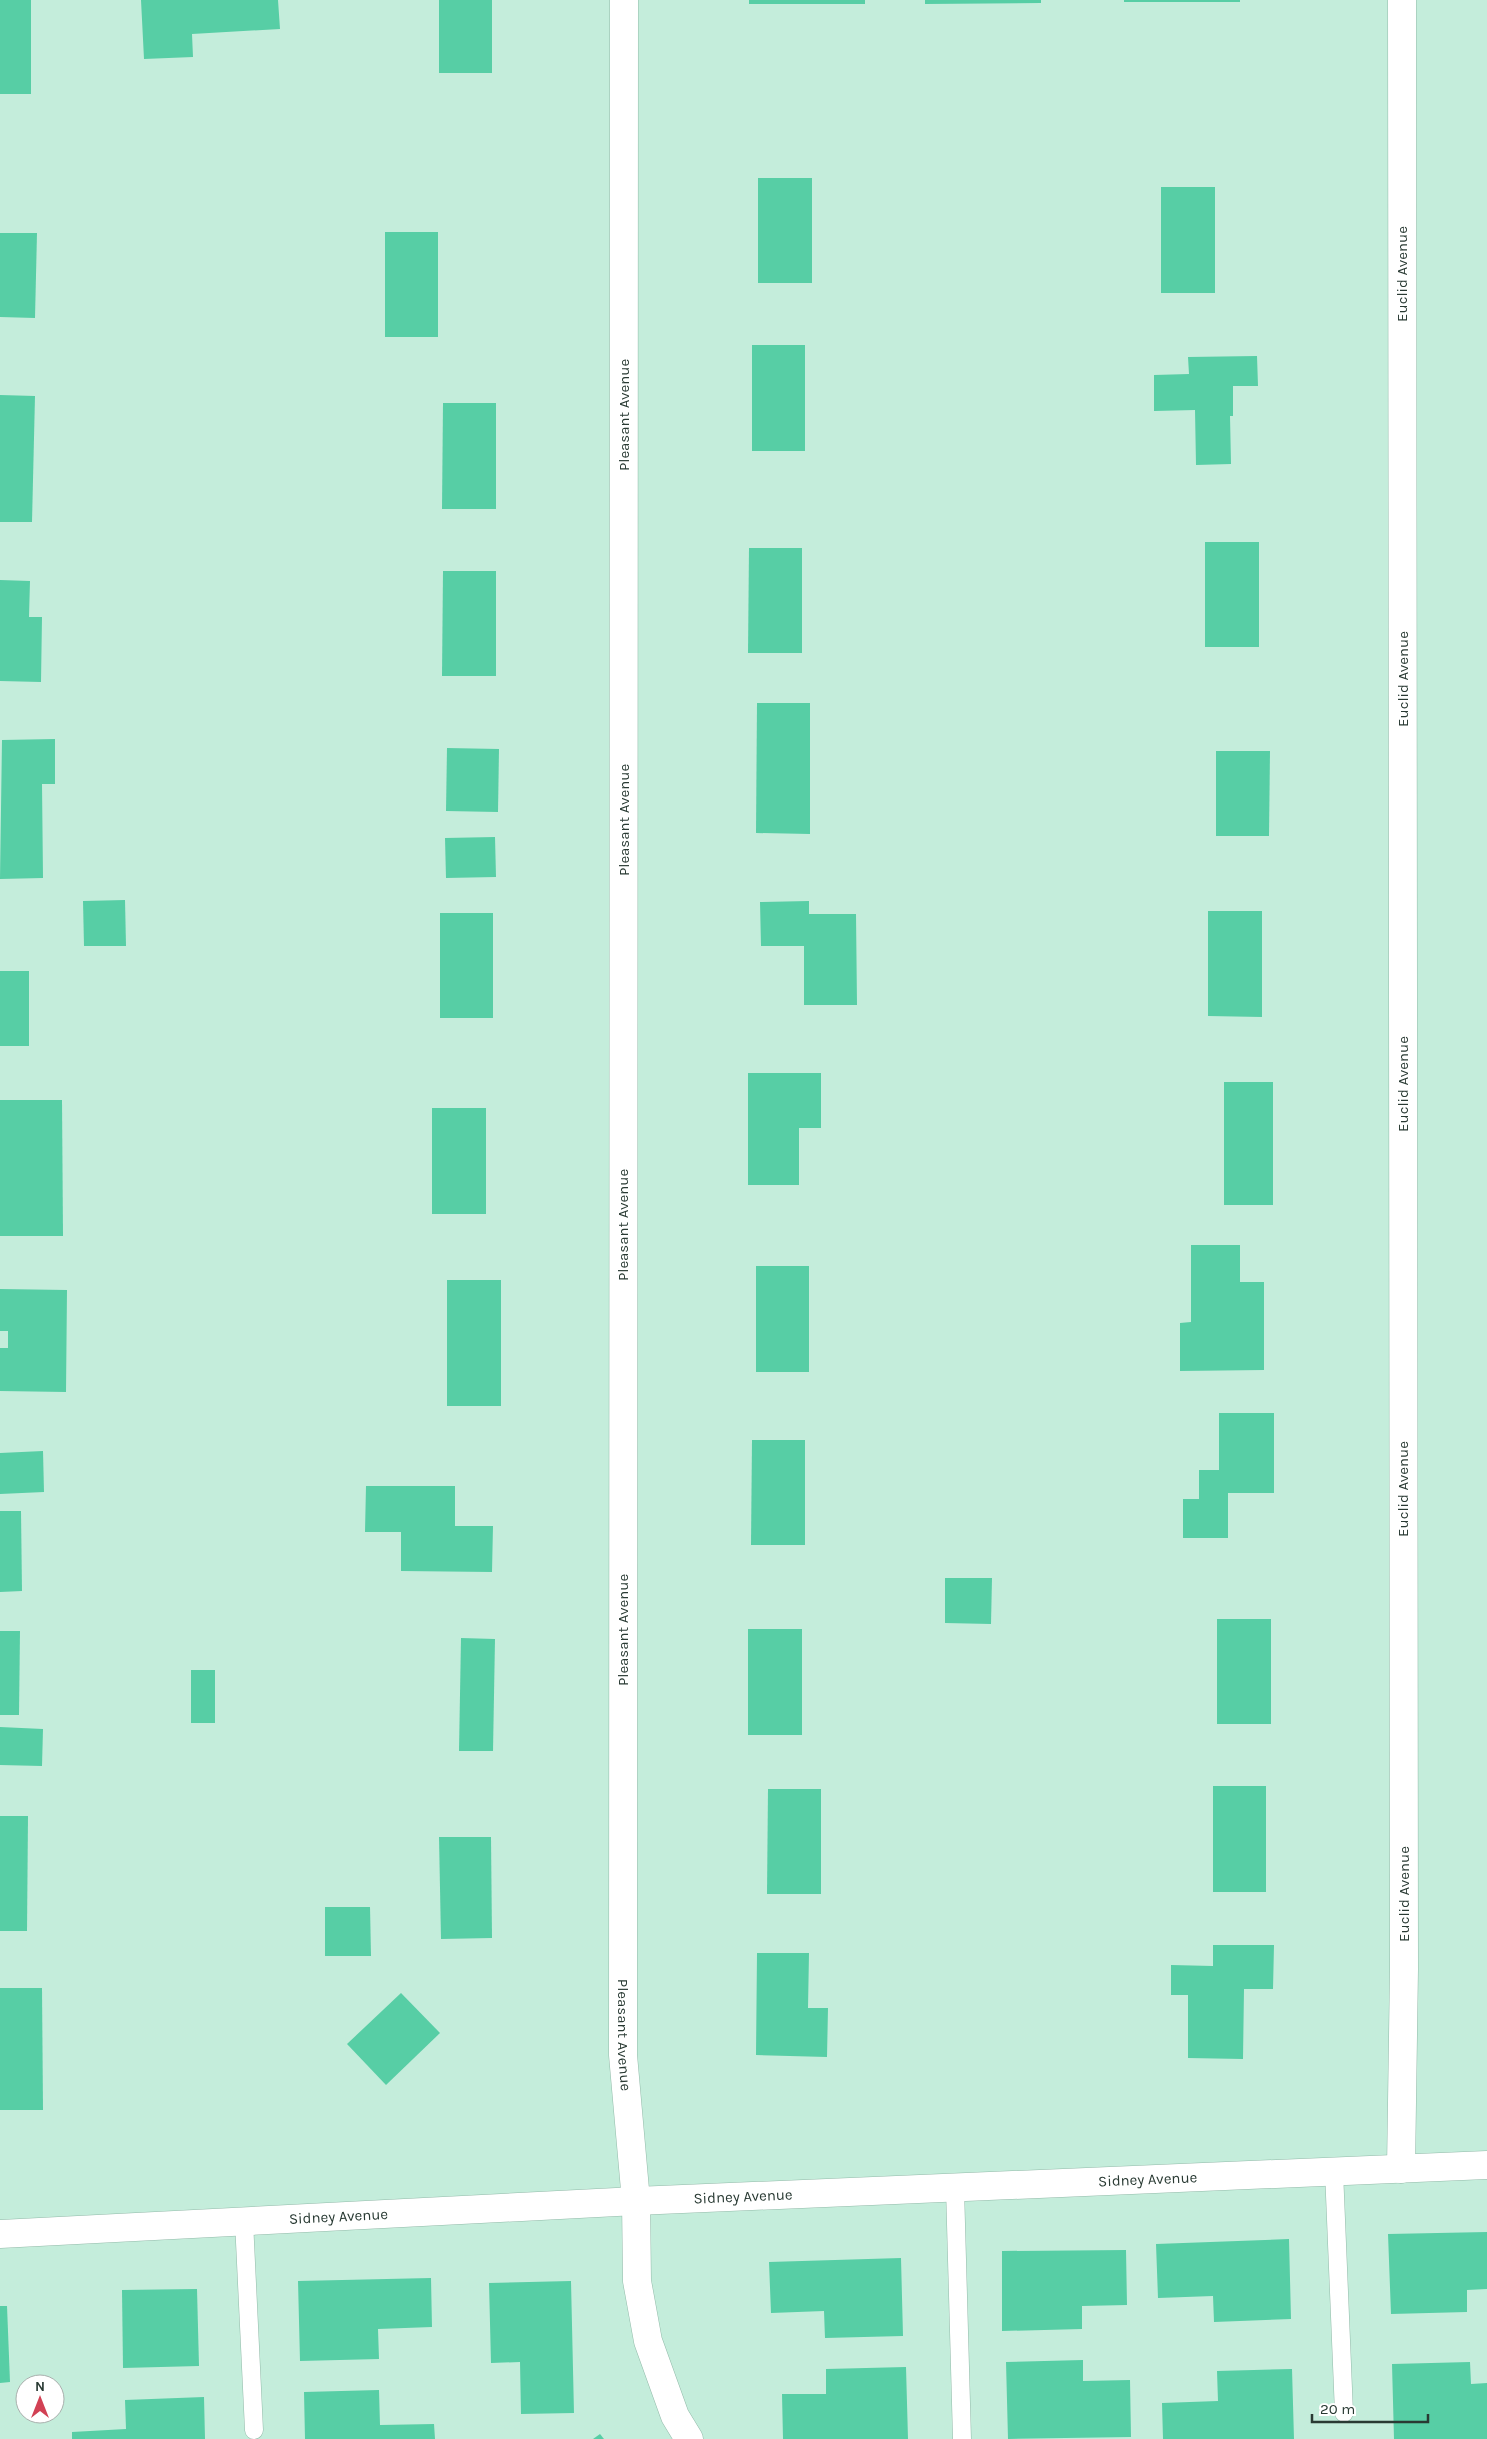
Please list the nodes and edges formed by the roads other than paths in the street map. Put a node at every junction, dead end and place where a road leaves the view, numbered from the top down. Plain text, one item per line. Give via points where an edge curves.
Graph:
1 (624, 0) edge
2 (1402, 0) edge
3 (1487, 2165) edge
4 (1401, 2169) junction
5 (1334, 2171) junction
6 (955, 2188) junction
7 (636, 2201) junction
8 (244, 2221) junction
9 (0, 2234) edge
10 (1344, 2413) dead end
11 (254, 2430) dead end
12 (689, 2439) edge
13 (962, 2439) edge

1 - 7 street, Pleasant Avenue via 623,2055
2 - 4 street, Euclid Avenue via 1404,1969
3 - 4 street, Sidney Avenue
4 - 5 street, Sidney Avenue
5 - 6 street, Sidney Avenue
5 - 10 lane
6 - 7 street, Sidney Avenue
6 - 13 lane
7 - 8 street, Sidney Avenue
7 - 12 street, Pleasant Avenue via 637,2281 648,2341 675,2416
8 - 9 street, Sidney Avenue
8 - 11 lane

